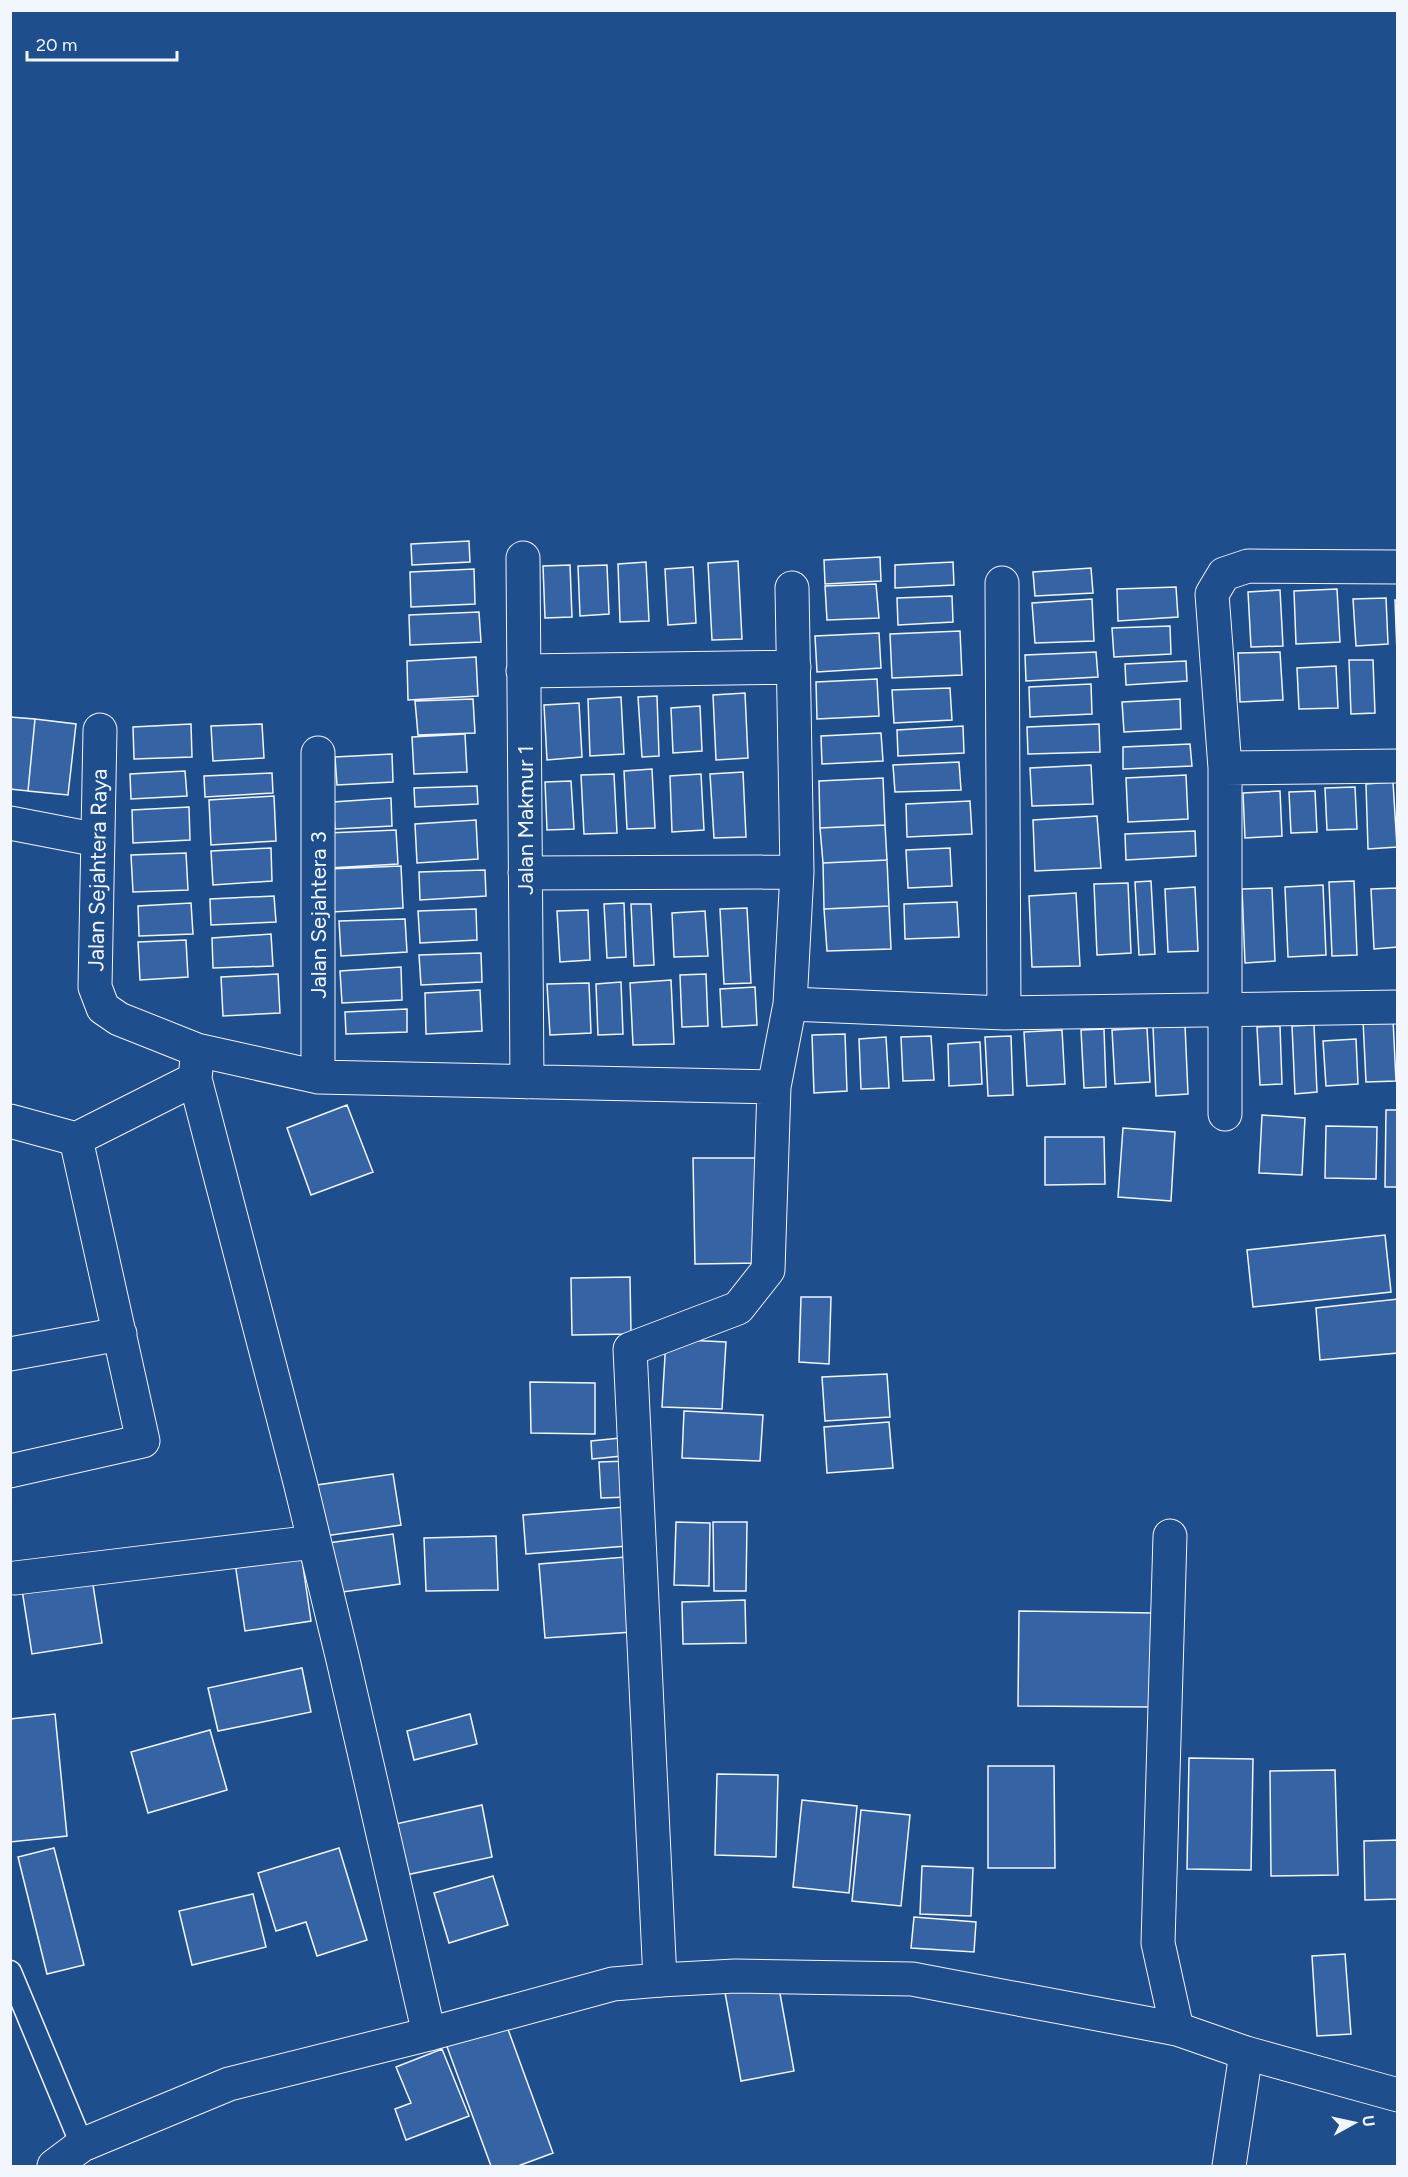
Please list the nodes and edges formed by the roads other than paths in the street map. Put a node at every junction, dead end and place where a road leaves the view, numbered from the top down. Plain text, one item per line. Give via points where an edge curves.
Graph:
1 (523, 558) dead end
2 (1398, 567) edge
3 (1002, 583) dead end
4 (792, 588) dead end
5 (794, 667) junction
6 (523, 671) junction
7 (100, 730) dead end
8 (318, 753) dead end
9 (1398, 766) edge
10 (1225, 768) junction
11 (10, 823) edge
12 (98, 840) junction
13 (797, 872) junction
14 (525, 873) junction
15 (790, 1004) junction
16 (1398, 1007) edge
17 (1224, 1009) junction
18 (1004, 1013) junction
19 (196, 1065) junction
20 (318, 1077) junction
21 (527, 1082) junction
22 (774, 1088) junction
23 (1225, 1114) dead end
24 (10, 1120) edge
25 (76, 1139) junction
26 (10, 1145) edge
27 (120, 1334) junction
28 (10, 1354) edge
29 (10, 1471) edge
30 (1170, 1536) dead end
31 (314, 1542) junction
32 (15, 1578) dead end
33 (10, 1972) edge
34 (660, 1980) junction
35 (1178, 2029) junction
36 (429, 2034) junction
37 (1246, 2053) junction
38 (1398, 2095) edge
39 (82, 2145) junction
40 (54, 2166) edge
41 (1228, 2166) edge

1 - 6 street, Jalan Makmur 1
2 - 10 street via 1248,566 1224,574 1212,594
3 - 18 street
4 - 5 street
5 - 6 street
5 - 13 street
6 - 14 street, Jalan Makmur 1
7 - 12 street, Jalan Sejahtera Raya
8 - 20 street, Jalan Sejahtera 3
9 - 10 street
10 - 17 street
11 - 12 street
12 - 19 street, Jalan Sejahtera Raya via 94,987 104,1008
13 - 14 street
13 - 15 street
14 - 21 street, Jalan Makmur 1
15 - 18 street
15 - 22 street
16 - 17 street
17 - 18 street
17 - 23 street
19 - 20 street
19 - 25 street
19 - 31 street
20 - 21 street
21 - 22 street
22 - 34 street via 768,1270 738,1308 630,1349
24 - 25 street
25 - 26 street
25 - 27 street
27 - 28 street
27 - 29 street via 142,1441
30 - 35 street via 1158,1943
31 - 32 street
31 - 36 street
33 - 39 lane
34 - 35 street via 735,1976 912,1979
34 - 36 street via 612,1984
35 - 37 street
36 - 39 street via 229,2084
37 - 38 street
37 - 41 street
39 - 40 street

